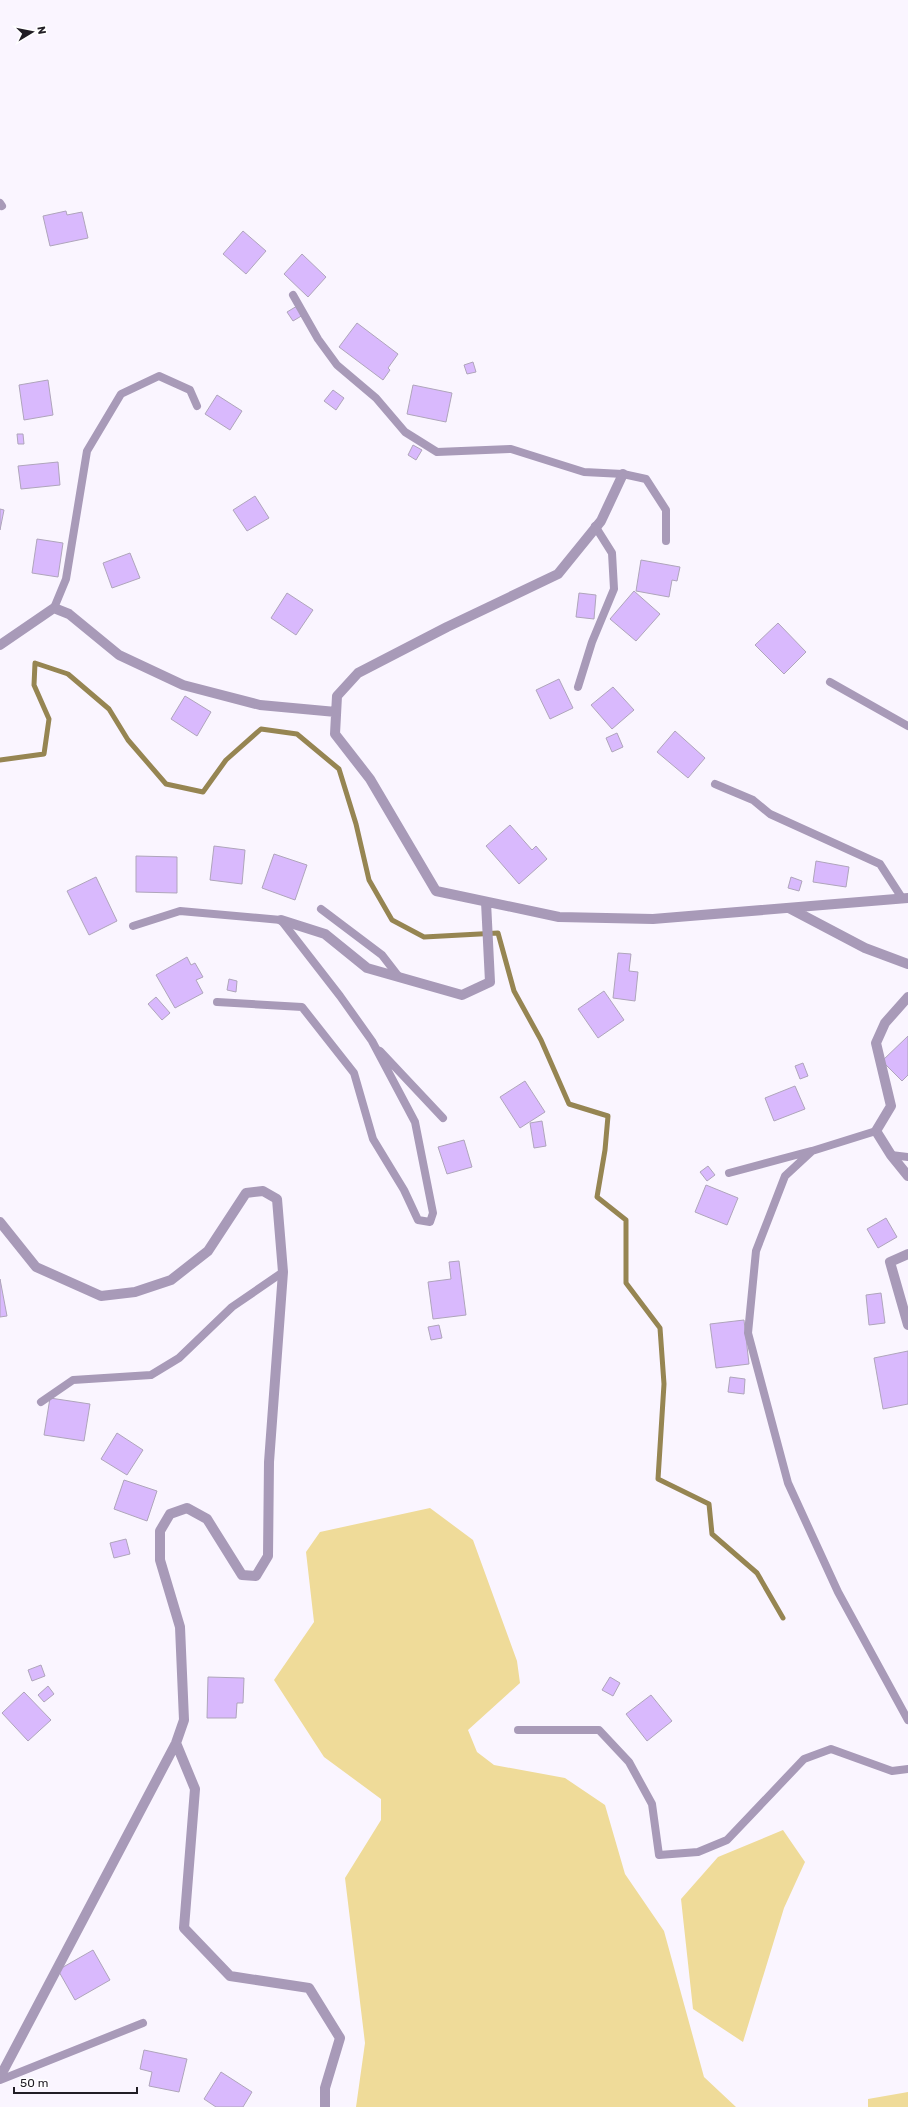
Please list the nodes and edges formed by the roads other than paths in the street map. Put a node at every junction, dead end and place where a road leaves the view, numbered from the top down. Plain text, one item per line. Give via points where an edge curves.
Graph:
1 (293, 295) dead end
2 (196, 406) dead end
3 (623, 474) junction
4 (595, 526) junction
5 (666, 541) dead end
6 (54, 608) junction
7 (0, 645) edge
8 (830, 682) dead end
9 (578, 687) dead end
10 (336, 712) junction
11 (908, 726) edge
12 (715, 784) dead end
13 (905, 898) edge
14 (486, 902) junction
15 (789, 908) junction
16 (321, 909) dead end
17 (281, 920) junction
18 (133, 926) dead end
19 (908, 964) edge
20 (399, 977) junction
21 (908, 997) edge
22 (217, 1002) dead end
23 (372, 1041) junction
24 (443, 1118) dead end
25 (876, 1131) junction
26 (812, 1150) junction
27 (891, 1155) junction
28 (908, 1157) edge
29 (729, 1173) dead end
30 (908, 1176) edge
31 (0, 1222) edge
32 (908, 1254) edge
33 (283, 1272) junction
34 (908, 1325) edge
35 (41, 1402) dead end
36 (908, 1720) edge
37 (518, 1730) dead end
38 (176, 1743) junction
39 (908, 1770) edge
40 (143, 2023) dead end
41 (0, 2077) edge
42 (0, 2080) edge
43 (325, 2107) edge

1 - 3 lane via 318,339 337,365 376,398 405,432 437,452 511,449 584,472
2 - 6 lane via 190,390 159,376 121,394 87,451 66,579
3 - 4 street via 601,521
3 - 5 lane via 646,479 666,510
4 - 9 lane via 612,553 614,589 592,642
4 - 10 street via 558,574 358,673 337,696
6 - 7 street
6 - 10 street via 69,614 119,655 183,685 260,705
8 - 11 lane
10 - 14 street via 335,734 370,779 436,891
12 - 13 lane via 753,800 770,814 880,864
13 - 15 street
14 - 15 street via 560,917 637,919
14 - 20 street via 490,982 462,995
15 - 19 street via 865,948
16 - 20 lane via 382,955
17 - 18 lane via 180,911
17 - 20 street via 325,934 367,968
17 - 23 lane
21 - 25 street via 885,1023 876,1043 891,1106
22 - 23 lane via 302,1007 354,1073 373,1139 404,1190 418,1220 430,1222 433,1212 415,1122
23 - 24 lane
25 - 26 lane
25 - 27 street
26 - 29 lane
26 - 36 lane via 785,1176 756,1251 748,1333 788,1483 838,1592
27 - 28 lane
27 - 30 street
31 - 33 street via 36,1267 102,1296 128,1293 171,1280 208,1252 246,1193 263,1191 277,1199
32 - 34 street via 890,1262
33 - 35 lane via 232,1307 179,1358 151,1375 73,1380
33 - 38 street via 269,1462 268,1556 256,1576 242,1576 207,1519 187,1508 170,1514 160,1531 160,1560 180,1627 184,1720
37 - 39 lane via 599,1730 629,1762 652,1804 659,1855 698,1852 727,1840 804,1759 831,1749 892,1771
38 - 41 street
38 - 43 street via 195,1789 184,1928 230,1976 309,1988 340,2038 326,2088
40 - 42 lane

